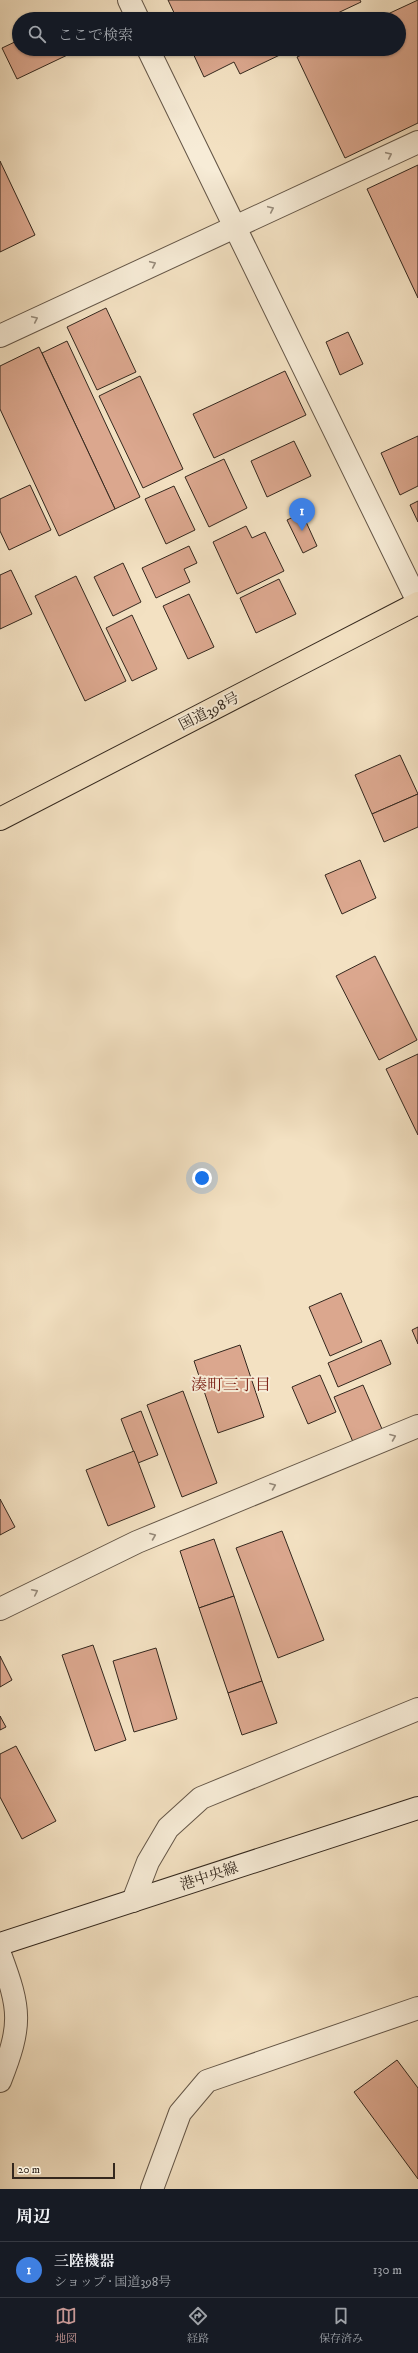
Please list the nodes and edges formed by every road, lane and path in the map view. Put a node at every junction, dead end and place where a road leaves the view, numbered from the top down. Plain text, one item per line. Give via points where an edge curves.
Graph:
1 (129, 0) edge
2 (135, 12) edge
3 (152, 56) edge
4 (418, 142) edge
5 (236, 225) junction
6 (0, 336) edge
7 (418, 603) edge
8 (0, 819) edge
9 (418, 1426) edge
10 (0, 1609) edge
11 (418, 1709) edge
12 (418, 1808) edge
13 (133, 1901) junction
14 (0, 1944) edge
15 (0, 1954) edge
16 (418, 2008) edge
17 (0, 2081) edge
18 (152, 2189) edge

1 - 2 street
3 - 5 street
5 -> 4 street
6 -> 5 street
5 - 7 street
7 - 8 highway, 国道398号
10 -> 9 street via 137,1542
11 - 13 street via 201,1798 168,1828 148,1862
12 - 13 street, 港中央線
13 - 14 street, 港中央線
15 - 17 street via 14,1993 17,2023 11,2053
16 - 18 street via 207,2081 180,2113

